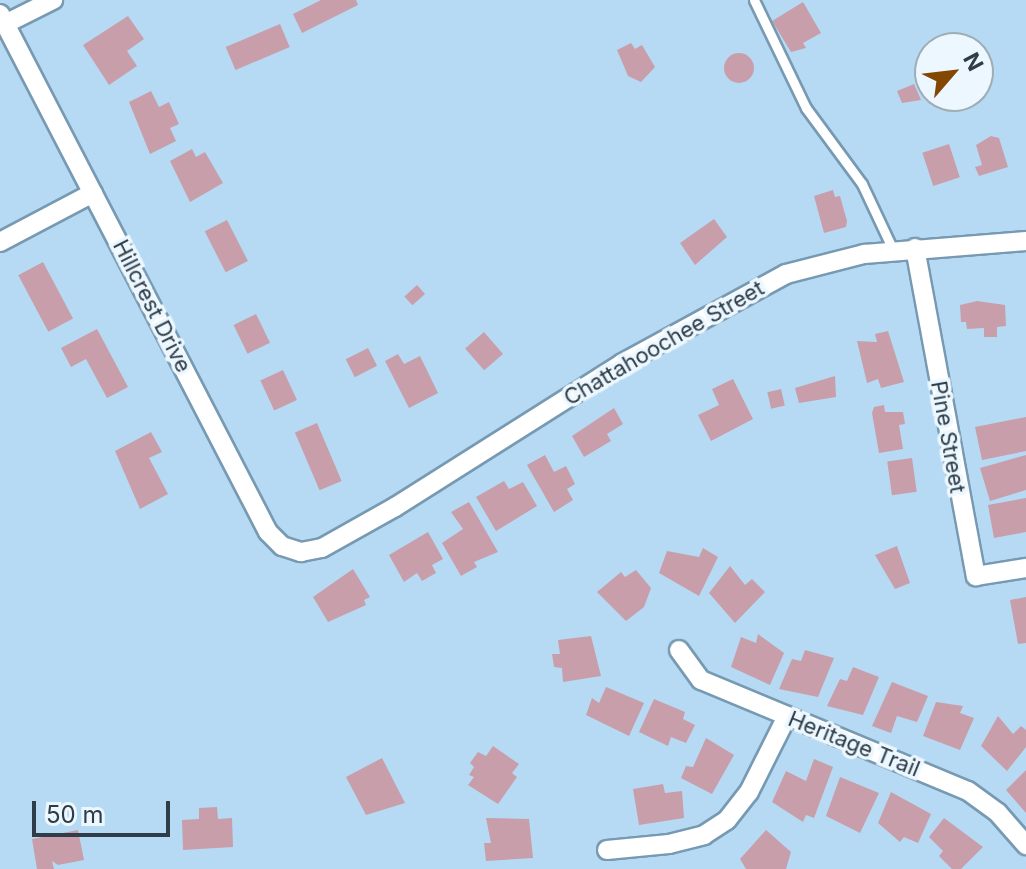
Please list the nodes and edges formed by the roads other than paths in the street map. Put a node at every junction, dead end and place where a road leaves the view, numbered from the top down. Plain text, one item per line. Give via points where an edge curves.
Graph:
1 (53, 0) edge
2 (754, 0) edge
3 (3, 19) edge
4 (93, 193) junction
5 (1026, 241) edge
6 (0, 242) edge
7 (915, 248) junction
8 (893, 250) junction
9 (335, 541) joint
10 (1026, 568) edge
11 (679, 650) dead end
12 (787, 716) junction
13 (1026, 845) edge
14 (607, 850) dead end

1 - 3 street
2 - 8 lane via 806,108 862,184
3 - 4 street, Hillcrest Drive
4 - 6 street
4 - 9 street, Hillcrest Drive via 268,532 282,546 301,552
5 - 7 street, Chattahoochee Street
7 - 8 street, Chattahoochee Street
7 - 10 street, Pine Street via 976,576
8 - 9 street, Chattahoochee Street via 817,264 748,291
11 - 12 street, Heritage Trail via 701,680
12 - 13 street, Heritage Trail via 968,791 998,813
12 - 14 street via 749,792 727,820 704,835 669,844

